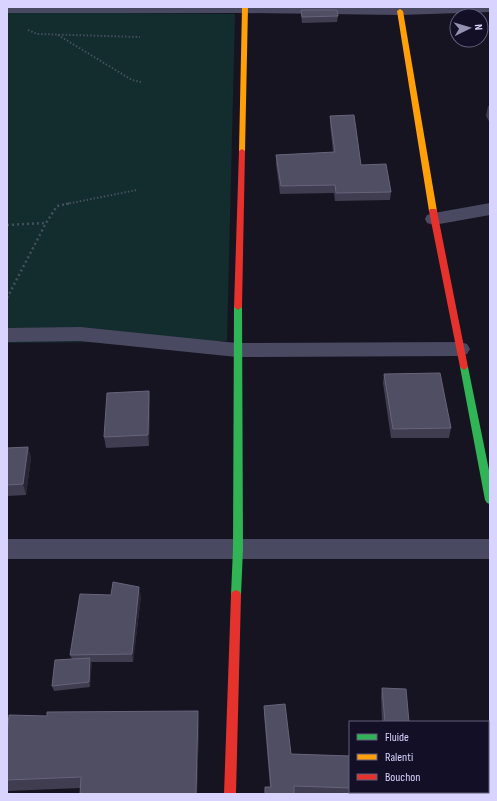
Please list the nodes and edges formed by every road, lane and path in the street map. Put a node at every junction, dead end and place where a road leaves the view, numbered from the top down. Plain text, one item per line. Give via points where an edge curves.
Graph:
1 (245, 8) edge
2 (490, 8) edge
3 (7, 9) edge
4 (400, 11) junction
5 (25, 29) dead end
6 (58, 34) junction
7 (140, 37) dead end
8 (141, 82) dead end
9 (137, 190) dead end
10 (490, 209) edge
11 (434, 219) junction
12 (46, 223) junction
13 (7, 225) edge
14 (7, 298) edge
15 (7, 335) edge
16 (460, 349) junction
17 (237, 350) junction
18 (490, 500) edge
19 (7, 549) edge
20 (238, 550) junction
21 (490, 550) edge
22 (230, 794) edge

1 - 3 street
1 - 4 street
1 - 17 street
2 - 4 street
4 - 11 street
5 - 6 path via 37,34
6 - 7 path
6 - 8 path via 132,80
9 - 12 path via 57,206
10 - 11 street
11 - 16 street
12 - 13 path
12 - 14 path
15 - 17 street via 80,334
16 - 17 street
16 - 18 street
17 - 20 street
19 - 20 street
20 - 21 street
20 - 22 street

